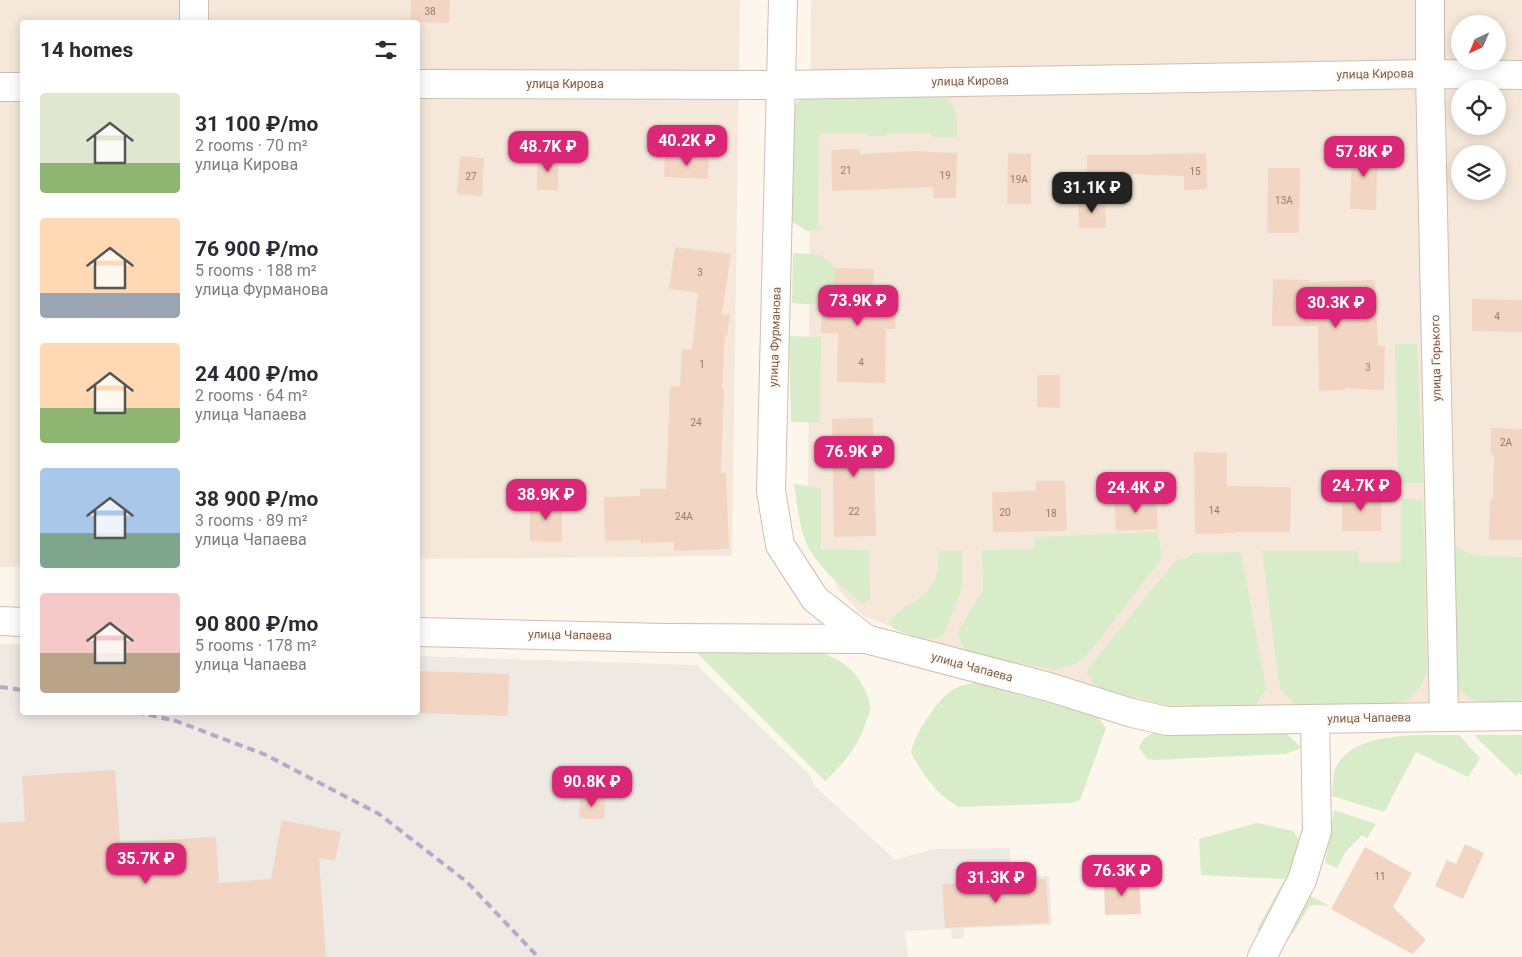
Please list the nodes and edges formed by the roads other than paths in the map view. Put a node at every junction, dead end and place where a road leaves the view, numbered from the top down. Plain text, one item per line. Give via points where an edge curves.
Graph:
1 (194, 0) edge
2 (783, 0) edge
3 (1430, 0) edge
4 (194, 20) edge
5 (1430, 74) junction
6 (1522, 75) edge
7 (420, 84) edge
8 (782, 85) junction
9 (0, 87) edge
10 (20, 87) edge
11 (0, 621) edge
12 (20, 622) edge
13 (420, 632) edge
14 (866, 639) junction
15 (1522, 716) edge
16 (1444, 717) junction
17 (1315, 719) junction
18 (1262, 957) edge

1 - 4 street
2 - 8 street, улица Фурманова
3 - 5 street, улица Горького
5 - 6 street, улица Кирова
5 - 8 street, улица Кирова
5 - 16 street, улица Горького
7 - 8 street, улица Кирова
8 - 14 street, улица Фурманова via 771,491 780,545 816,599
9 - 10 street
11 - 12 street
13 - 14 street, улица Чапаева
14 - 17 street, улица Чапаева via 1167,721
15 - 16 street, улица Чапаева
16 - 17 street, улица Чапаева
17 - 18 street via 1316,831 1302,880

